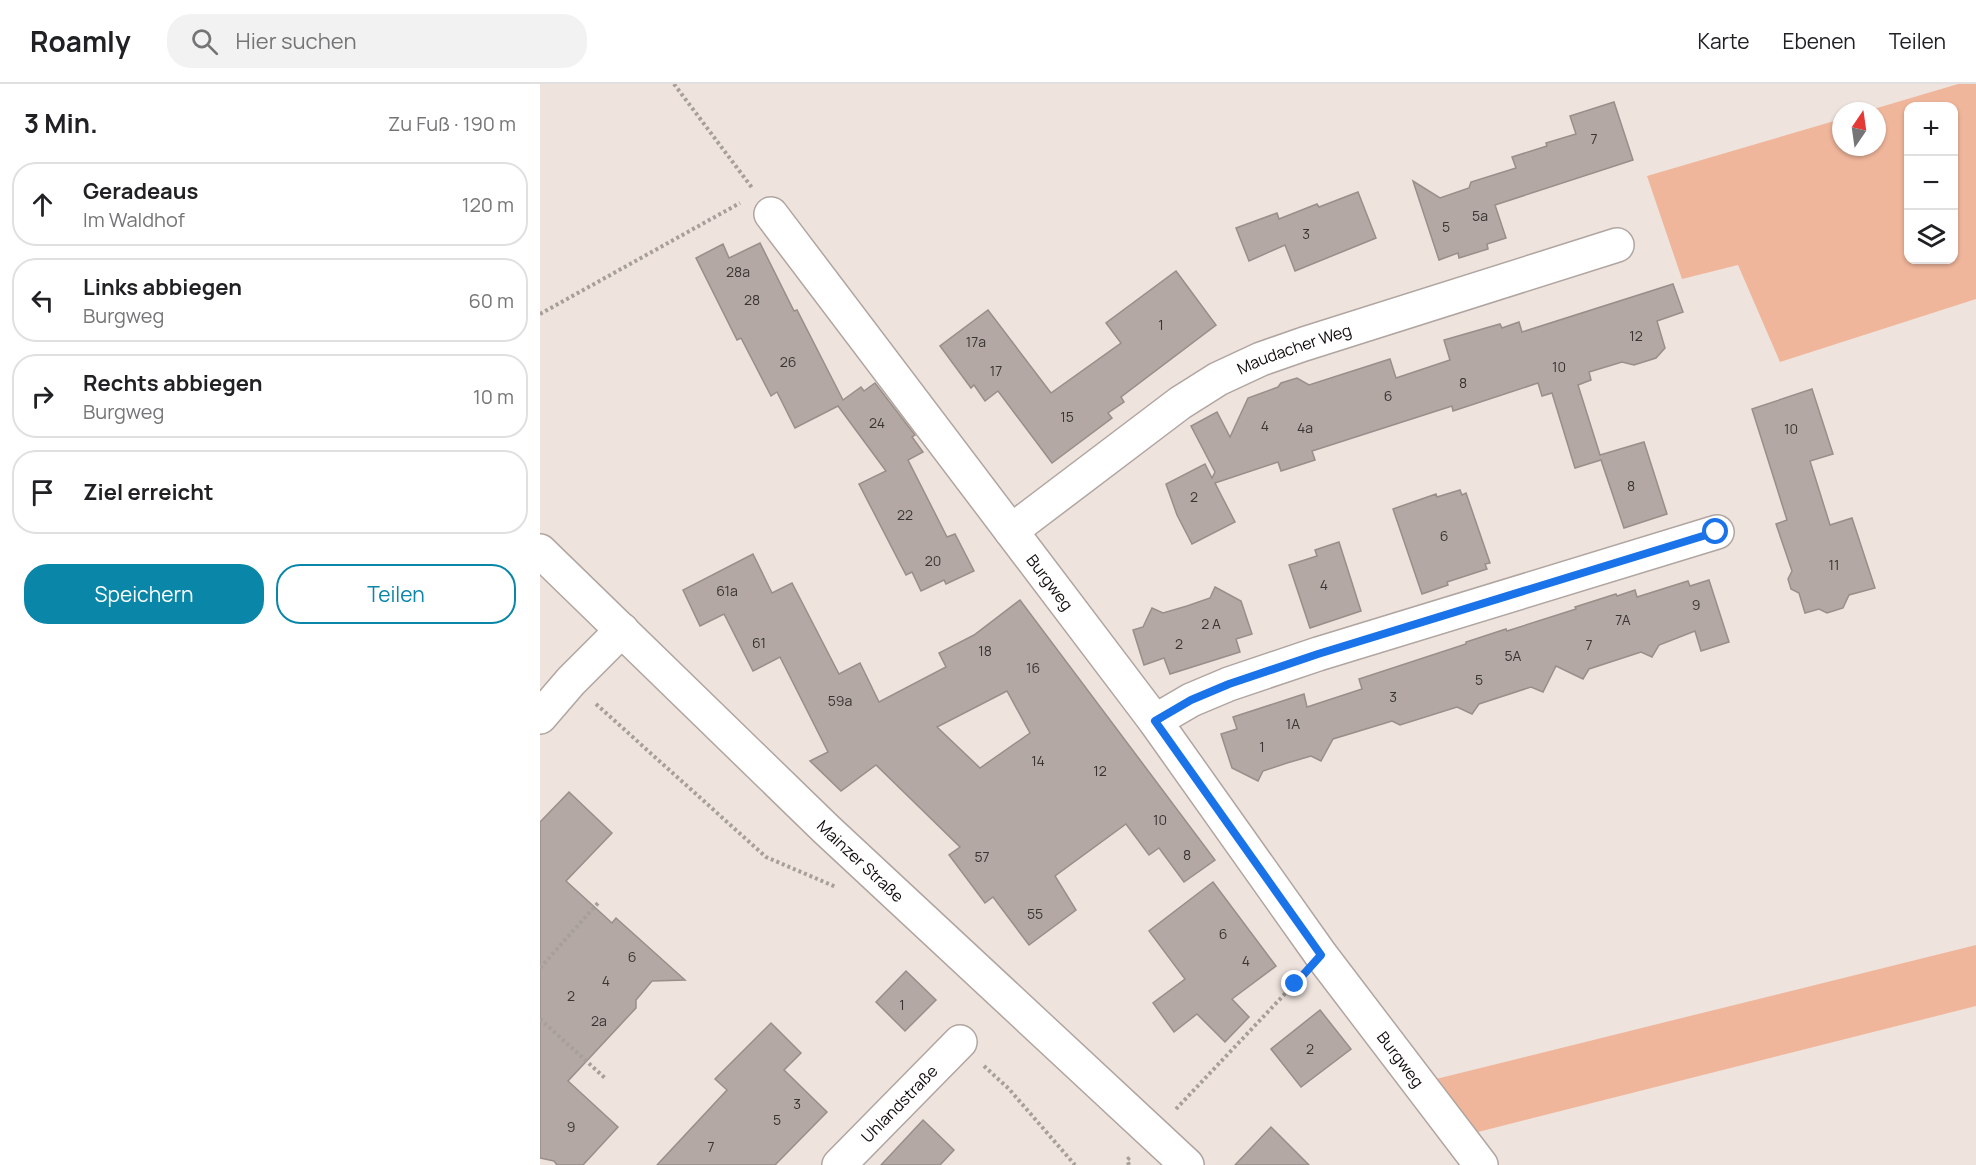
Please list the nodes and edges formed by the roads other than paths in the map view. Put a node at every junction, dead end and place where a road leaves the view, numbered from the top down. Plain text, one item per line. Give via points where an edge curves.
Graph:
1 (763, 204) road end
2 (1617, 245) dead end
3 (1011, 531) junction
4 (1716, 532) dead end
5 (540, 552) edge
6 (622, 630) junction
7 (540, 717) edge
8 (1155, 721) junction
9 (960, 1042) road end
10 (839, 1165) edge
11 (1187, 1165) edge
12 (1481, 1165) edge

1 - 3 street, Burgweg
2 - 3 street, Maudacher Weg via 1304,344 1218,379 1180,403
3 - 8 street, Burgweg
4 - 8 street via 1318,654 1229,684
5 - 6 street, Mainzer Straße
6 - 7 street
6 - 11 street, Mainzer Straße via 826,829
8 - 12 street, Burgweg via 1321,955
9 - 10 street, Uhlandstraße

